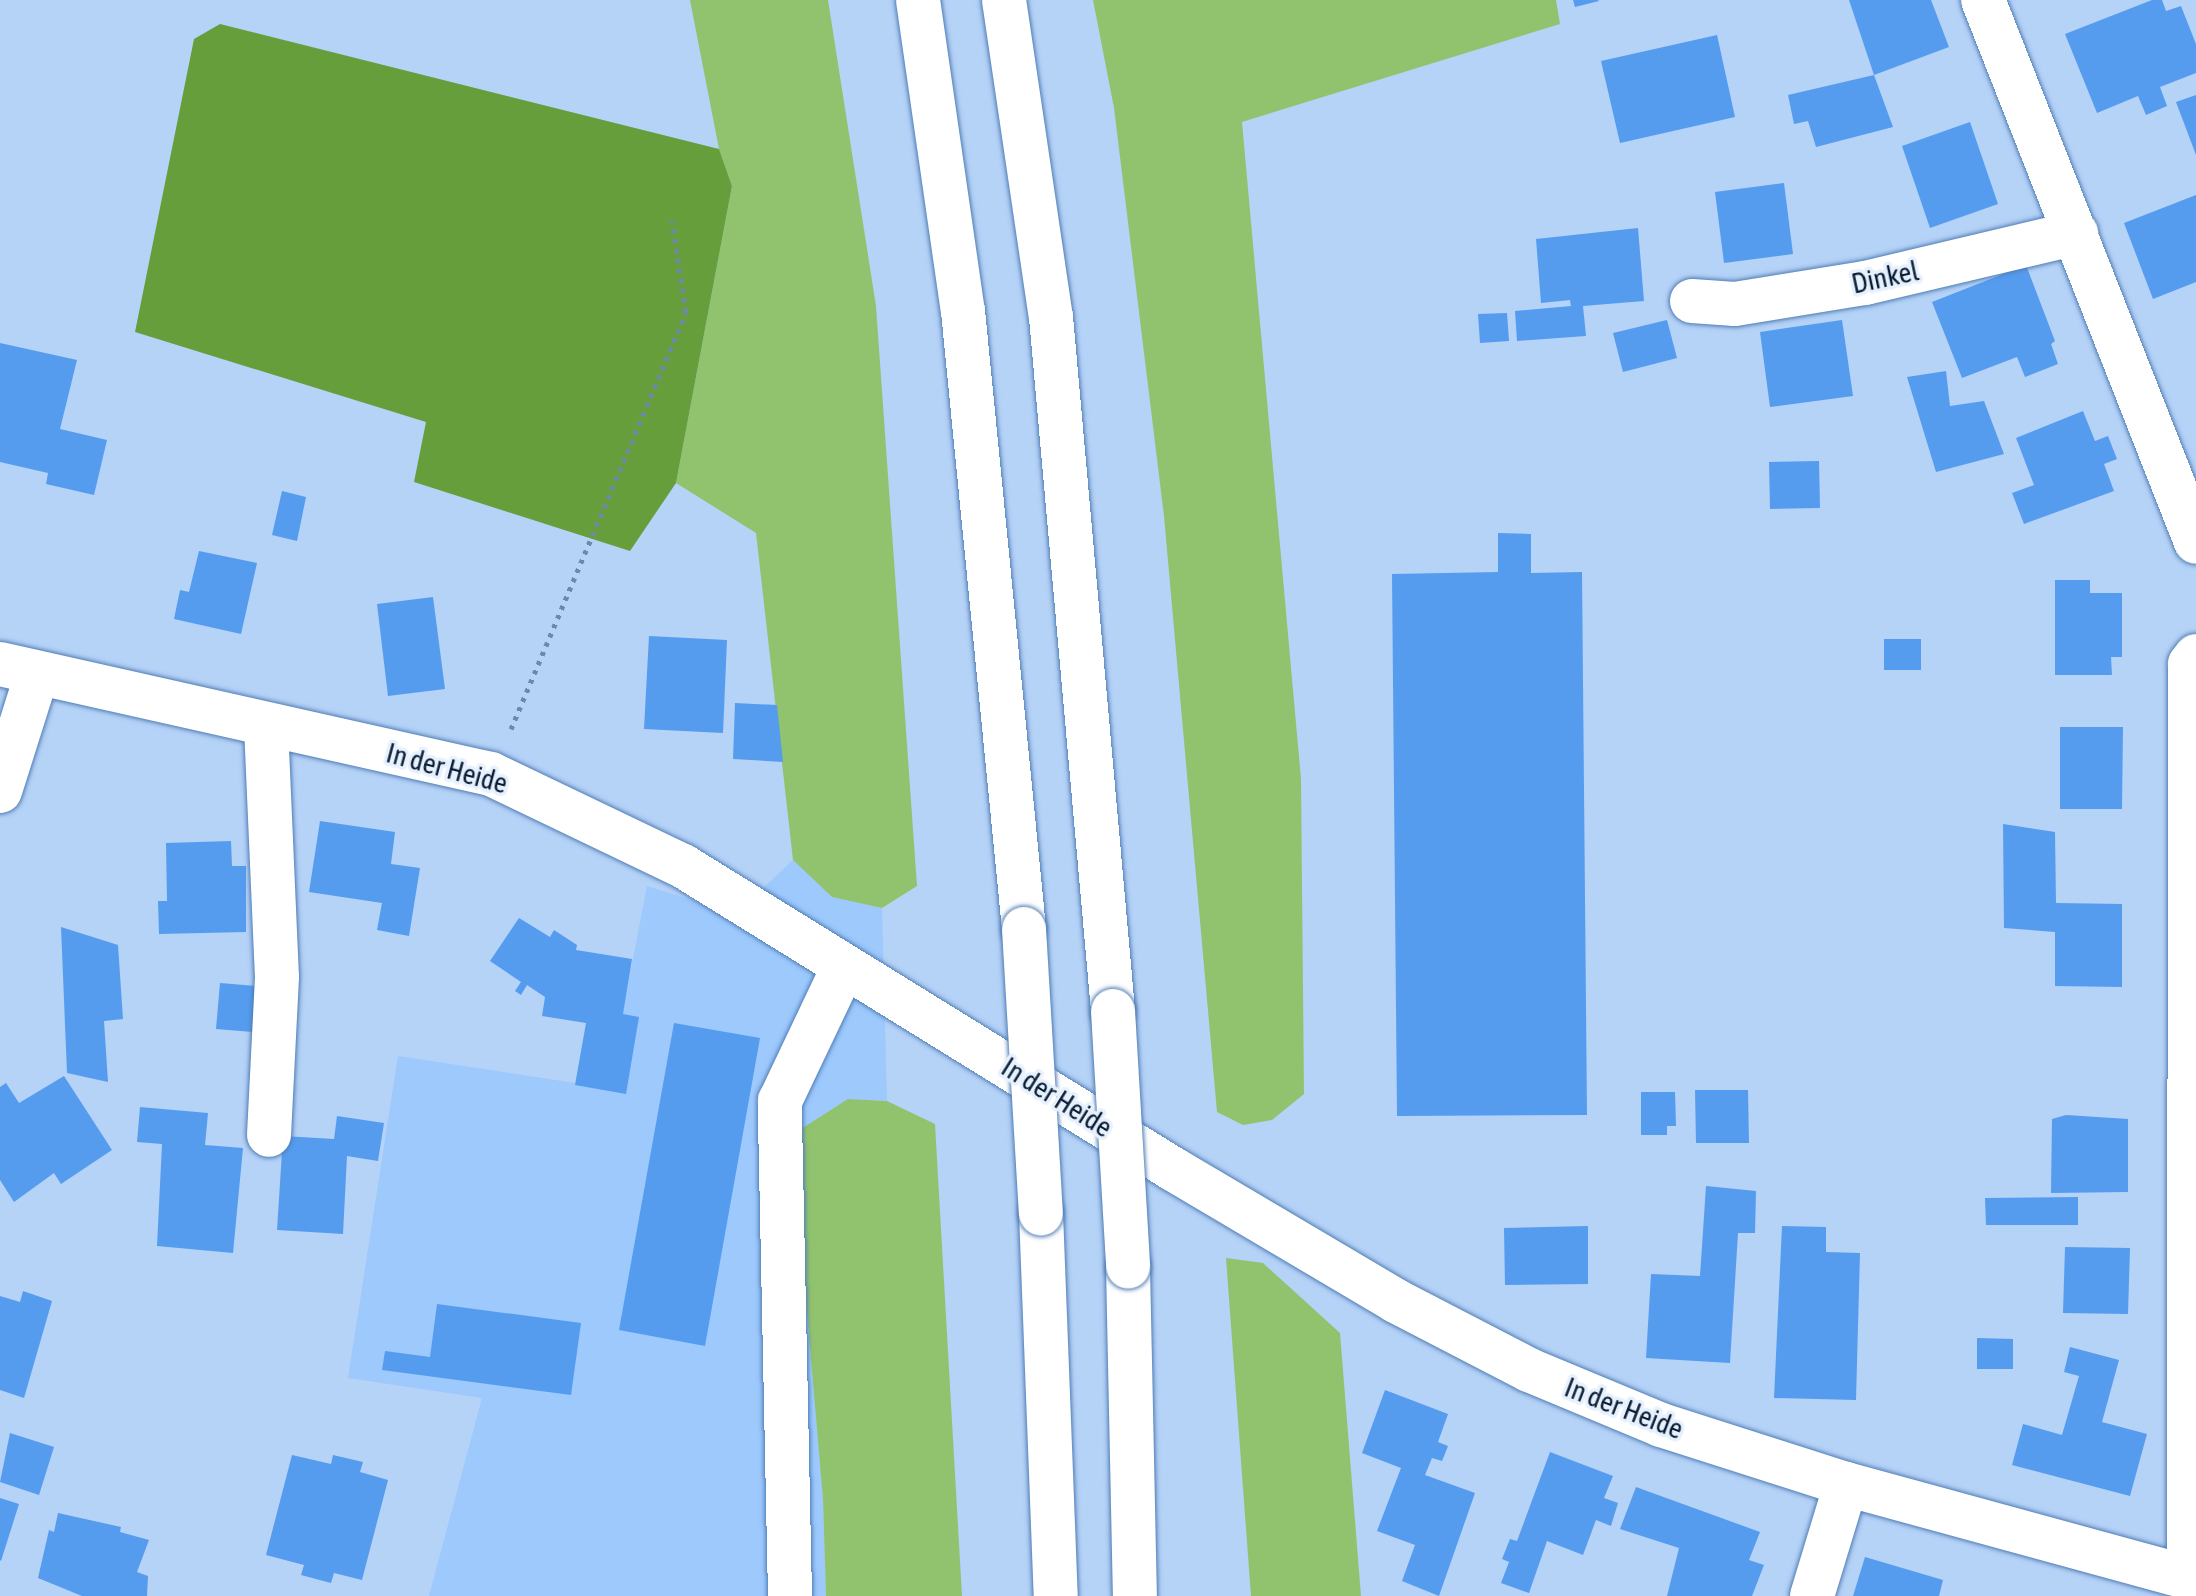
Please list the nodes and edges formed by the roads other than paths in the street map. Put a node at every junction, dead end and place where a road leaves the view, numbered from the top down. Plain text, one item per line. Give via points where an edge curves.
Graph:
1 (918, 0) edge
2 (1004, 0) edge
3 (1983, 0) edge
4 (2076, 233) junction
5 (1692, 301) dead end
6 (2196, 542) edge
7 (2196, 656) edge
8 (18, 670) edge
9 (266, 726) junction
10 (0, 791) edge
11 (844, 966) junction
12 (269, 1135) dead end
13 (1846, 1484) junction
14 (2193, 1579) edge
15 (790, 1596) edge
16 (1056, 1596) edge
17 (1135, 1596) edge
18 (1812, 1596) edge

1 - 16 main road, bridge via 963,311 1024,929
2 - 17 main road, bridge via 1051,317 1113,1011 1128,1267
3 - 4 main road
4 - 5 main road, Dinkel via 1865,283 1735,304
4 - 6 main road
7 - 14 main road via 2190,664
8 - 9 main road, In der Heide
8 - 10 main road
9 - 11 main road, In der Heide via 491,774 683,866
9 - 12 main road via 277,977
11 - 13 main road, In der Heide via 1383,1293 1529,1370 1661,1425
11 - 15 main road via 780,1101
13 - 14 main road, In der Heide
13 - 18 main road

